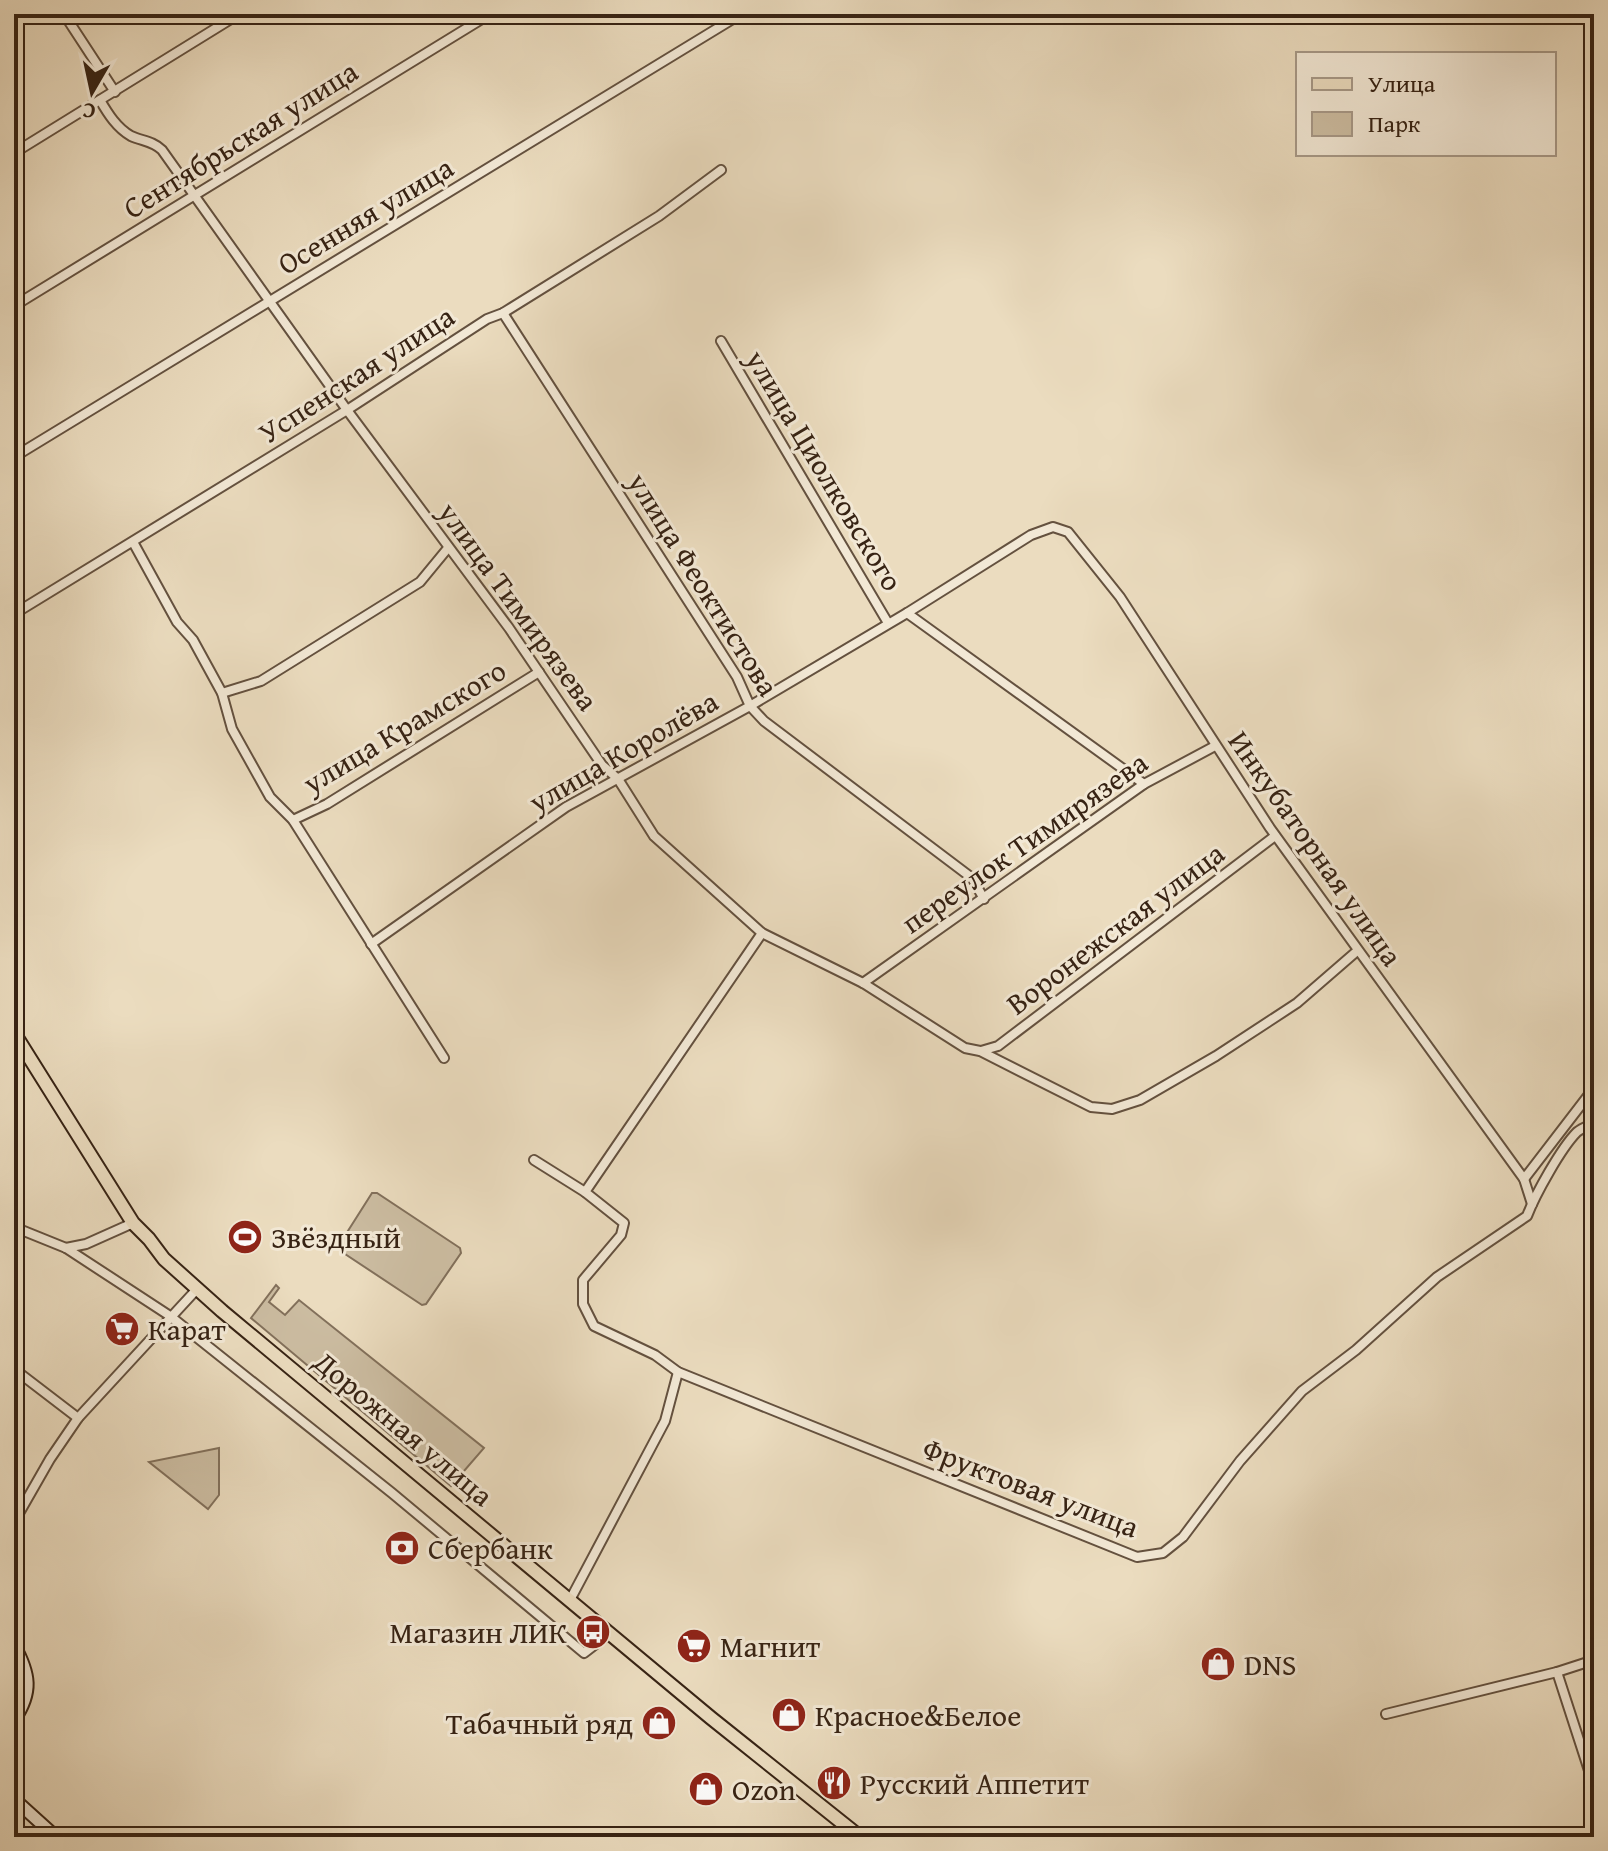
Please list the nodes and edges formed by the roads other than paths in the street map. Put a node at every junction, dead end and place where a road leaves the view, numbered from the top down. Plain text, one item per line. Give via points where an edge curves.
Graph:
1 (64, 14) edge
2 (239, 14) edge
3 (490, 14) edge
4 (741, 14) edge
5 (115, 92) junction
6 (100, 100) junction
7 (14, 153) edge
8 (721, 170) dead end
9 (193, 196) junction
10 (269, 301) junction
11 (14, 306) edge
12 (503, 313) junction
13 (721, 341) dead end
14 (347, 410) junction
15 (14, 457) edge
16 (1053, 527) joint
17 (133, 542) junction
18 (448, 548) junction
19 (907, 613) junction
20 (14, 614) edge
21 (888, 623) junction
22 (539, 672) junction
23 (222, 693) junction
24 (750, 706) junction
25 (1215, 746) junction
26 (618, 779) junction
27 (1144, 784) junction
28 (293, 820) junction
29 (1275, 836) junction
30 (984, 899) junction
31 (762, 933) junction
32 (371, 944) junction
33 (1357, 951) junction
34 (863, 983) junction
35 (14, 1033) edge
36 (980, 1051) junction
37 (444, 1058) dead end
38 (1594, 1088) edge
39 (1594, 1123) edge
40 (534, 1160) dead end
41 (1524, 1179) junction
42 (585, 1192) junction
43 (1532, 1204) junction
44 (133, 1223) junction
45 (14, 1227) edge
46 (66, 1248) junction
47 (197, 1289) junction
48 (170, 1316) junction
49 (14, 1369) edge
50 (678, 1372) junction
51 (78, 1418) junction
52 (14, 1522) edge
53 (570, 1600) junction
54 (610, 1633) junction
55 (14, 1645) edge
56 (1594, 1660) edge
57 (1557, 1672) junction
58 (1386, 1714) dead end
59 (14, 1720) edge
60 (1594, 1786) edge
61 (14, 1799) edge
62 (56, 1837) edge
63 (860, 1837) edge

1 - 5 street
2 - 5 street
3 - 9 street, Сентябрьская улица
4 - 10 street, Осенняя улица
5 - 6 street
6 - 7 street
6 - 9 street, улица Тимирязева via 131,136 162,150
8 - 12 street, Успенская улица via 659,216
9 - 10 street, улица Тимирязева
9 - 11 street, Сентябрьская улица
10 - 14 street, улица Тимирязева
10 - 15 street, Осенняя улица
12 - 14 street, Успенская улица
12 - 24 street, улица Феоктистова via 737,677
13 - 21 street, улица Циолковского
14 - 17 street, Успенская улица
14 - 18 street, улица Тимирязева
16 - 19 street, улица Королёва via 1031,535
16 - 25 street, Инкубаторная улица via 1068,532 1120,597
17 - 20 street, Успенская улица
17 - 23 street
18 - 22 street, улица Тимирязева
18 - 23 street via 420,582 261,681
19 - 21 street, улица Королёва
19 - 27 street, улица Циолковского
21 - 24 street, улица Королёва
22 - 26 street, улица Тимирязева via 602,765
22 - 28 street, улица Крамского
23 - 28 street via 232,729 270,797
24 - 26 street, улица Королёва
24 - 30 street, улица Феоктистова via 972,878
25 - 27 street, переулок Тимирязева
25 - 29 street, Инкубаторная улица
26 - 31 street, улица Тимирязева via 654,836
26 - 32 street, улица Королёва via 566,807
27 - 30 street, переулок Тимирязева
28 - 32 street
29 - 33 street, Инкубаторная улица
29 - 36 street, Воронежская улица via 998,1046
30 - 34 street, переулок Тимирязева
31 - 34 street, улица Тимирязева
31 - 42 street
32 - 37 street
33 - 36 street, улица Тимирязева via 1297,1003 1140,1100 1112,1109 1091,1107
33 - 41 street, Инкубаторная улица
34 - 36 street, улица Тимирязева via 965,1048
35 - 44 main road, Дорожная улица
38 - 41 street
39 - 43 street, Фруктовая улица via 1570,1140
40 - 42 street
41 - 43 street, Инкубаторная улица
42 - 50 street via 624,1223 621,1235 583,1280 583,1304 594,1326
43 - 50 street, Фруктовая улица via 1527,1216 1437,1277 1302,1391 1183,1537 1163,1553 1137,1557 1102,1545
44 - 46 street
44 - 47 main road, Дорожная улица
45 - 46 street
46 - 48 street
47 - 48 street
47 - 53 main road, Дорожная улица
48 - 51 street
48 - 54 street via 584,1653
49 - 51 street
50 - 53 street via 665,1421
51 - 52 street
53 - 54 main road, Дорожная улица
54 - 63 main road, Дорожная улица
55 - 59 main road via 28,1682 27,1697
56 - 57 street
57 - 58 street
57 - 60 street
61 - 62 main road

